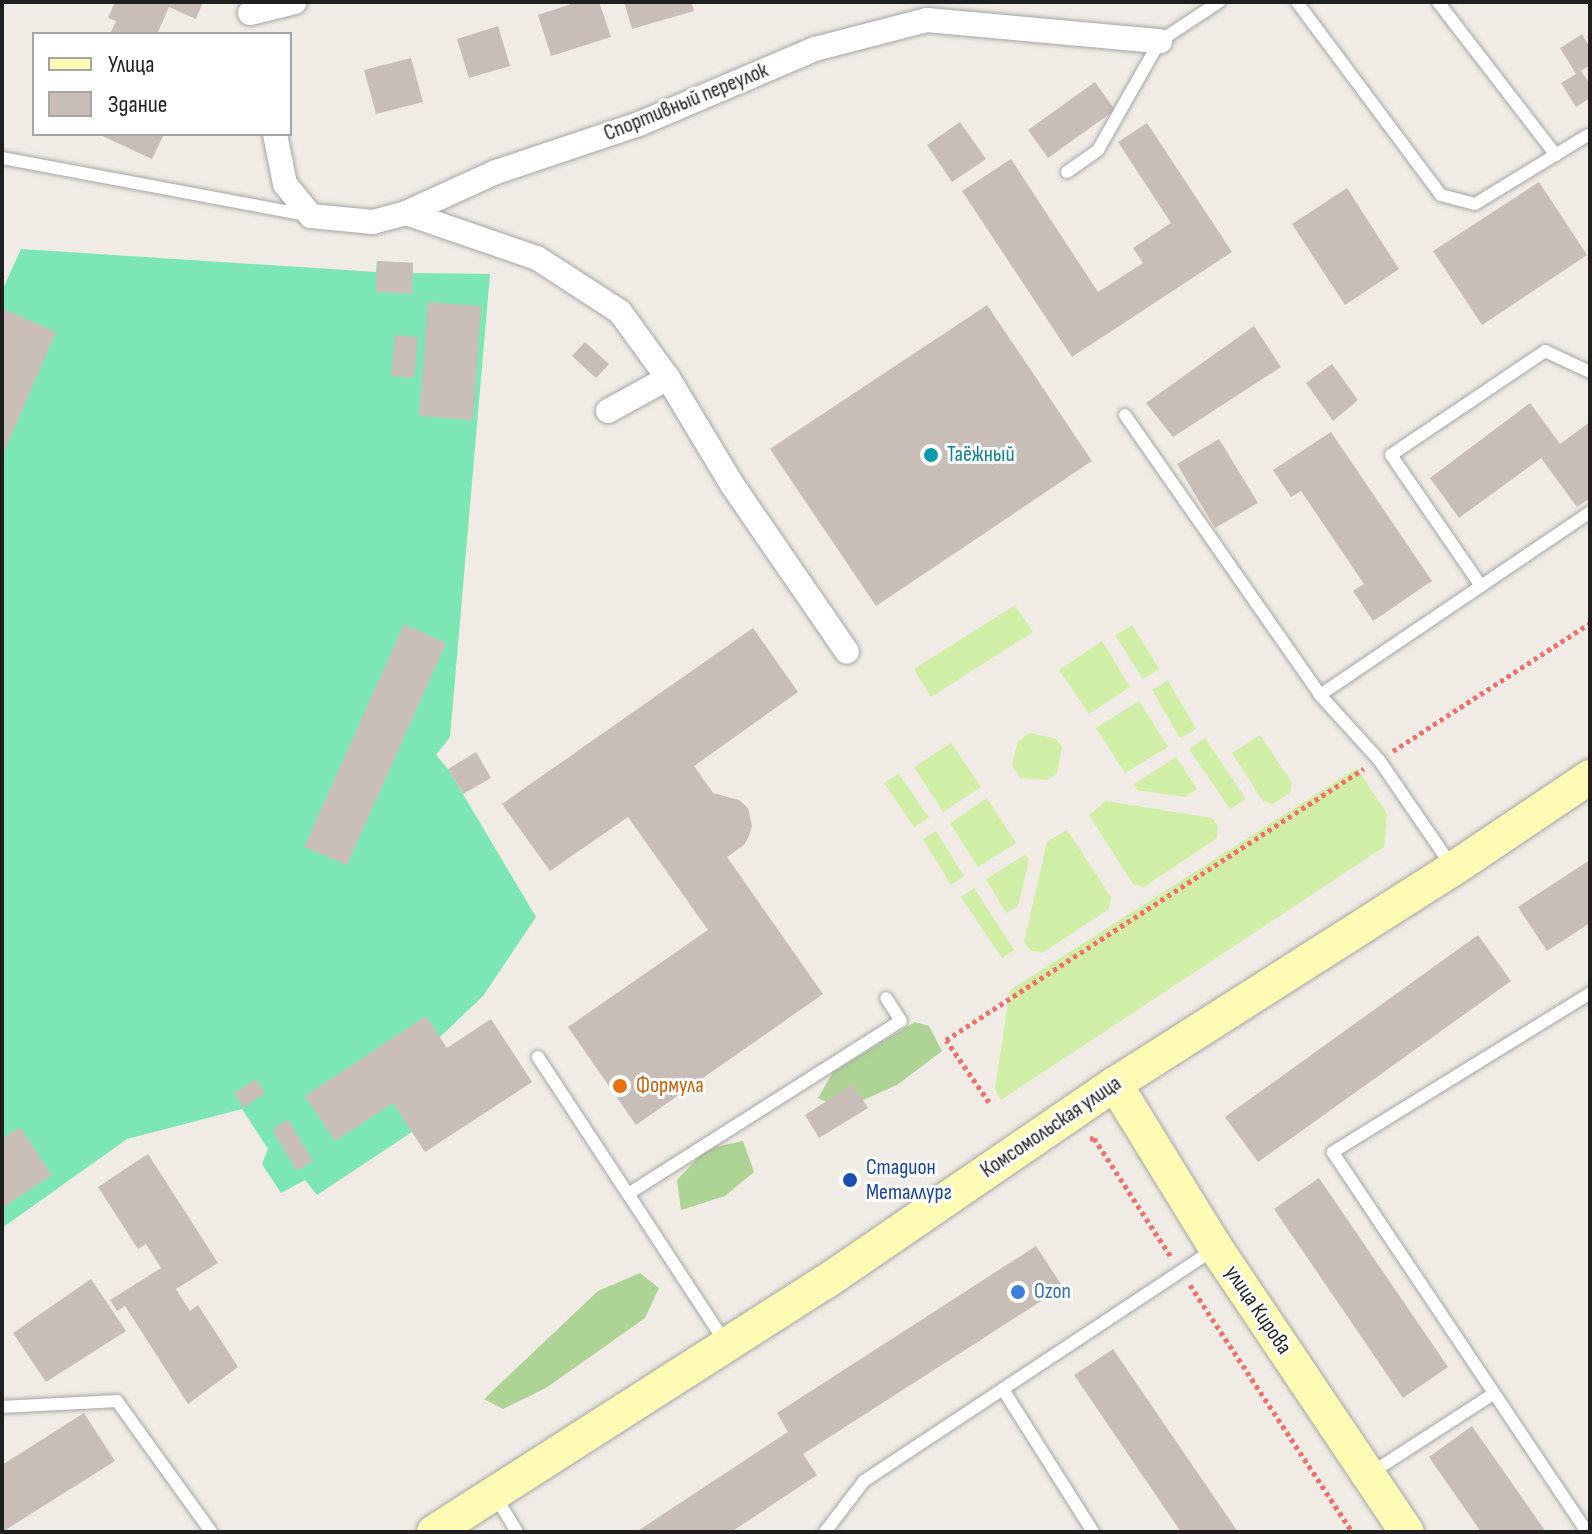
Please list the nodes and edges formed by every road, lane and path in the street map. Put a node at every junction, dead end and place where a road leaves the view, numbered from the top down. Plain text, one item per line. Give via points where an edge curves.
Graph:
1 (295, 2) edge
2 (1219, 2) edge
3 (1297, 2) edge
4 (1438, 2) edge
5 (251, 16) edge
6 (1160, 41) junction
7 (275, 136) edge
8 (1590, 137) edge
9 (1556, 155) junction
10 (2, 158) edge
11 (1067, 172) dead end
12 (406, 213) junction
13 (311, 216) junction
14 (1590, 372) edge
15 (668, 378) junction
16 (608, 411) dead end
17 (1125, 415) dead end
18 (1590, 512) edge
19 (1481, 586) junction
20 (1590, 623) edge
21 (847, 652) dead end
22 (1320, 695) junction
23 (1379, 760) junction
24 (1590, 777) edge
25 (1453, 869) junction
26 (1590, 993) edge
27 (886, 998) dead end
28 (538, 1057) dead end
29 (1115, 1084) junction
30 (989, 1102) dead end
31 (1082, 1143) dead end
32 (628, 1194) junction
33 (1216, 1248) junction
34 (1181, 1271) junction
35 (727, 1345) junction
36 (1004, 1391) junction
37 (1493, 1394) junction
38 (2, 1407) edge
39 (1369, 1474) junction
40 (493, 1493) junction
41 (211, 1532) edge
42 (434, 1532) edge
43 (517, 1532) edge
44 (825, 1532) edge
45 (1093, 1532) edge
46 (1352, 1532) edge
47 (1407, 1532) edge
48 (1587, 1532) edge

1 - 5 street
2 - 6 lane
3 - 9 lane via 1441,195 1475,204
4 - 9 lane
6 - 11 lane via 1098,150
6 - 12 street, Спортивный переулок via 927,20 815,49 639,124 496,172
7 - 13 street via 285,184
8 - 9 lane
10 - 13 lane
12 - 13 street, Спортивный переулок via 373,222
12 - 15 street via 537,258 620,312
14 - 19 lane via 1545,351 1391,455
15 - 16 street
15 - 21 street via 733,486
17 - 22 lane
18 - 19 lane
19 - 22 lane
20 - 23 path
22 - 23 lane
23 - 25 lane
23 - 30 path via 946,1040
24 - 25 main road, Комсомольская улица
25 - 29 main road, Комсомольская улица
26 - 37 lane via 1333,1152
27 - 32 lane via 901,1021
28 - 32 lane
29 - 33 main road, улица Кирова
29 - 35 main road, Комсомольская улица
31 - 34 path via 1094,1138
32 - 35 lane
33 - 34 lane
33 - 39 main road, улица Кирова
34 - 36 lane
34 - 46 path
35 - 40 main road, Комсомольская улица
36 - 44 lane via 864,1481
36 - 45 lane
37 - 39 lane
37 - 48 lane
38 - 41 lane via 117,1401
39 - 47 main road, улица Кирова
40 - 42 main road, Комсомольская улица
40 - 43 lane

